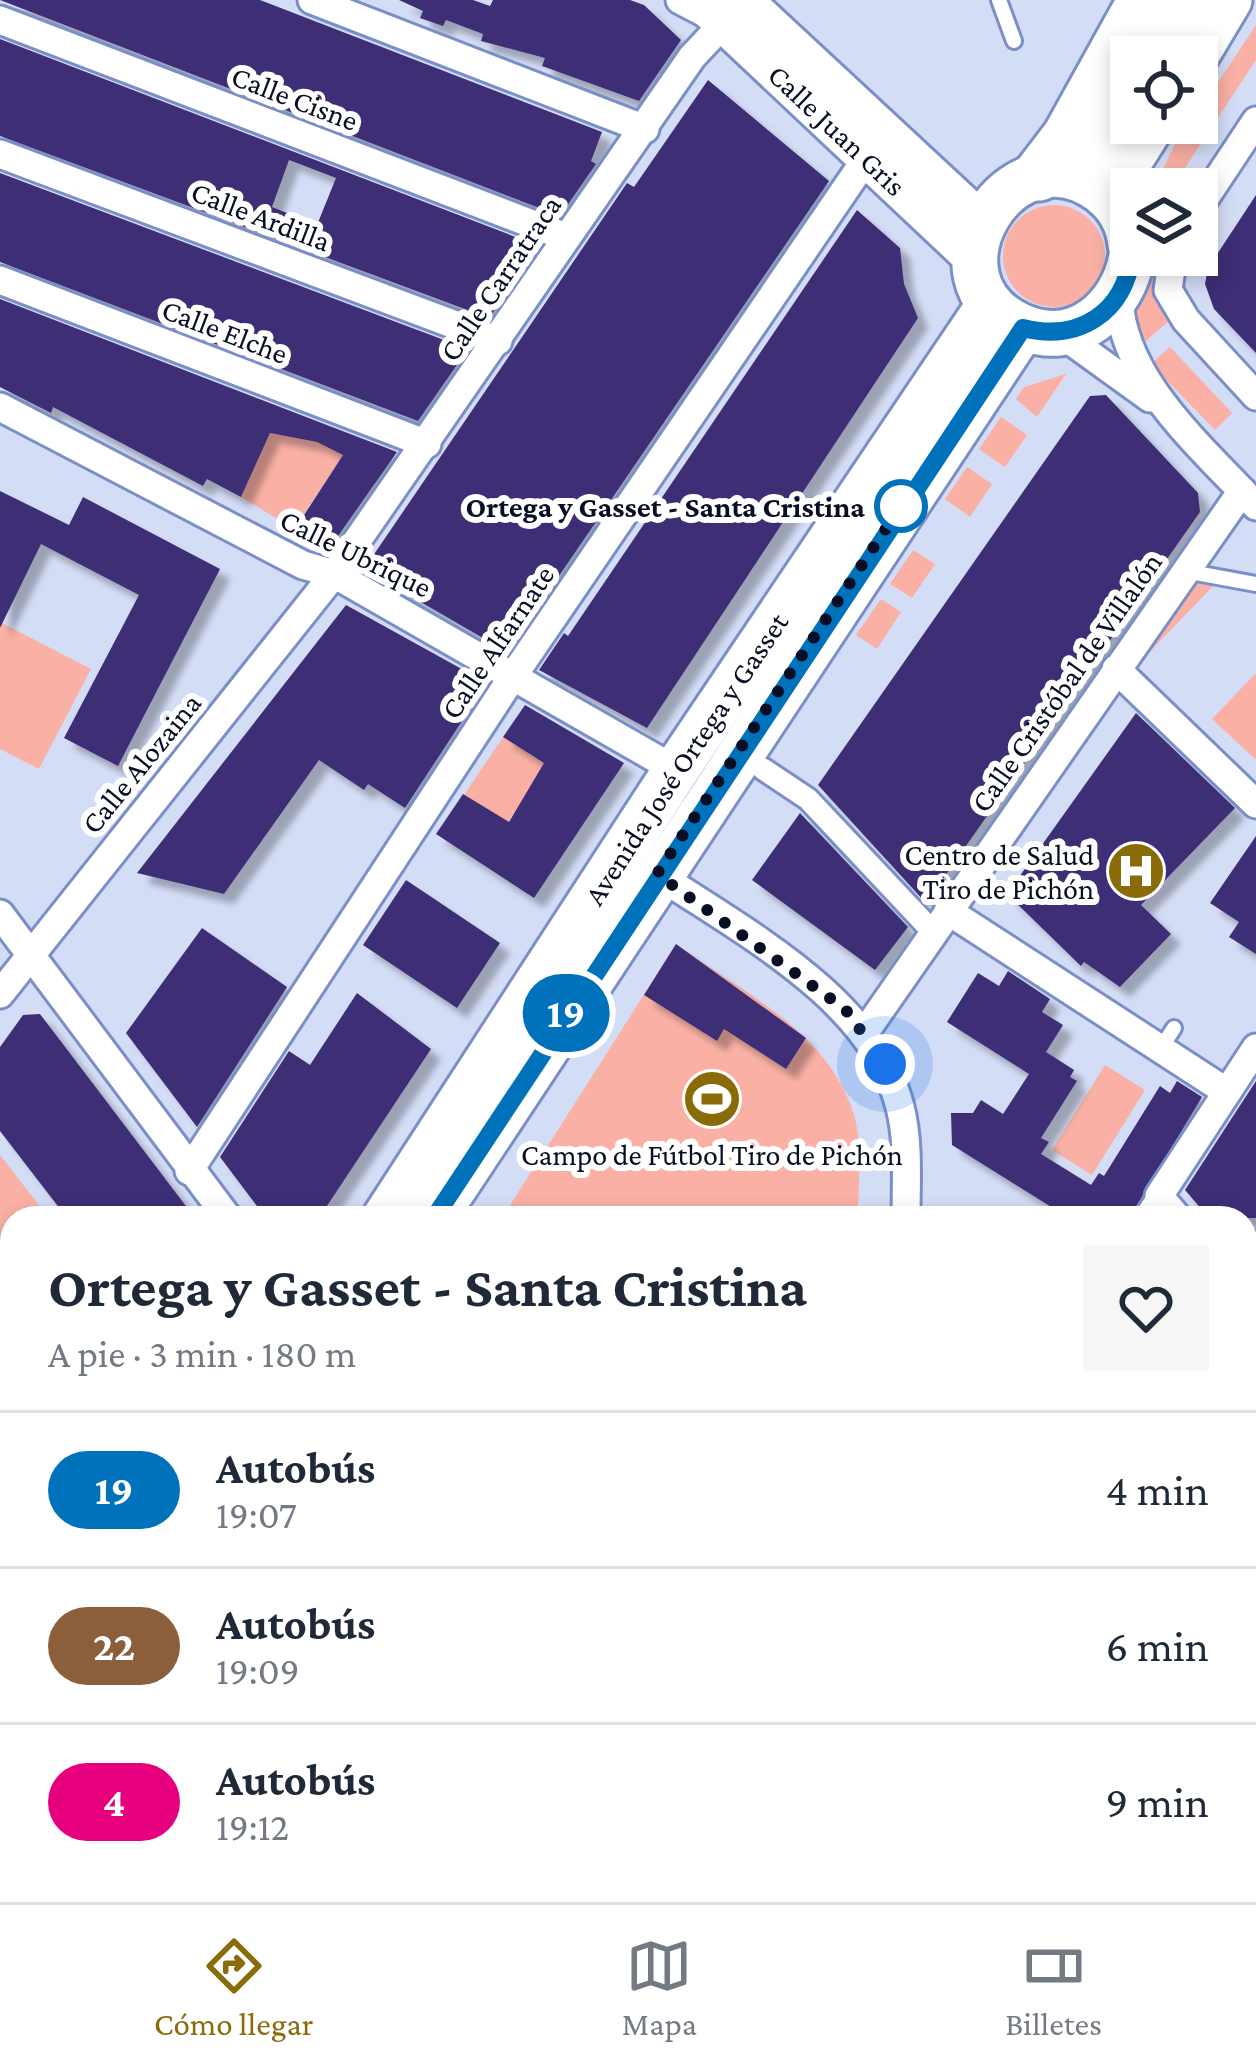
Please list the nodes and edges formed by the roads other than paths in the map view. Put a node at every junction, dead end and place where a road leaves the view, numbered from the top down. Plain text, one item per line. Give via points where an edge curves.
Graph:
1 (312, 0) edge
2 (680, 0) edge
3 (1000, 0) edge
4 (1144, 0) edge
5 (1180, 0) edge
6 (1229, 0) edge
7 (731, 9) edge
8 (0, 20) edge
9 (1161, 36) edge
10 (1208, 36) edge
11 (1014, 41) dead end
12 (1256, 121) edge
13 (1110, 122) edge
14 (645, 129) junction
15 (1125, 144) edge
16 (0, 154) edge
17 (868, 156) junction
18 (1218, 178) edge
19 (1074, 183) junction
20 (1110, 206) edge
21 (566, 237) junction
22 (977, 239) junction
23 (1125, 276) edge
24 (1170, 276) edge
25 (0, 280) edge
26 (1024, 322) junction
27 (499, 340) junction
28 (1256, 396) edge
29 (0, 407) edge
30 (1177, 420) junction
31 (427, 444) junction
32 (1249, 498) edge
33 (1183, 571) junction
34 (334, 574) junction
35 (1256, 584) edge
36 (1116, 669) junction
37 (515, 673) junction
38 (763, 769) dead end
39 (676, 770) junction
40 (1256, 804) edge
41 (657, 874) junction
42 (0, 914) edge
43 (940, 922) junction
44 (28, 954) junction
45 (0, 994) edge
46 (865, 1032) junction
47 (1256, 1048) edge
48 (1227, 1092) junction
49 (189, 1171) junction
50 (217, 1206) edge
51 (393, 1206) edge
52 (442, 1206) edge
53 (905, 1206) edge
54 (1153, 1206) edge

1 - 14 street
2 - 7 street
3 - 11 lane
4 - 19 highway via 1078,121
5 - 9 main road
6 - 10 main road
7 - 14 street, Calle Carratraca
7 - 17 main road, Calle Juan Gris
7 - 22 main road, Calle Juan Gris
8 - 21 street, Calle Cisne
12 - 18 street
13 - 19 main road
14 - 21 street, Calle Carratraca
15 - 19 main road
16 - 27 street, Calle Ardilla
17 - 22 main road, Calle Juan Gris
17 - 37 street, Calle Alfarnate
19 - 20 main road
19 - 22 main road via 1000,194
21 - 27 street, Calle Carratraca
22 - 26 main road
23 - 26 main road via 1103,316
23 - 30 street via 1120,325
24 - 28 street via 1168,290 1186,320
25 - 31 street, Calle Elche
26 - 30 street
26 - 39 main road, Avenida José Ortega y Gasset
26 - 41 main road, Avenida José Ortega y Gasset
27 - 31 street, Calle Carratraca
29 - 34 street, Calle Ubrique
30 - 32 street
31 - 34 street, Calle Carratraca
32 - 33 street, Calle Cristóbal de Villalón
33 - 35 lane
33 - 36 street, Calle Cristóbal de Villalón
34 - 37 street, Calle Ubrique
34 - 44 street, Calle Alozaina
36 - 40 street
36 - 43 street, Calle Cristóbal de Villalón
37 - 39 street, Calle Ubrique
37 - 49 street, Calle Alfarnate
38 - 43 street via 808,799
39 - 51 main road, Avenida José Ortega y Gasset
41 - 46 street via 820,989
41 - 52 main road, Avenida José Ortega y Gasset
42 - 44 street
43 - 46 street, Calle Cristóbal de Villalón
43 - 48 street via 1168,1038
44 - 45 street, Calle Alozaina
44 - 49 street
46 - 53 street via 900,1106
47 - 48 street
48 - 54 street
49 - 50 street

